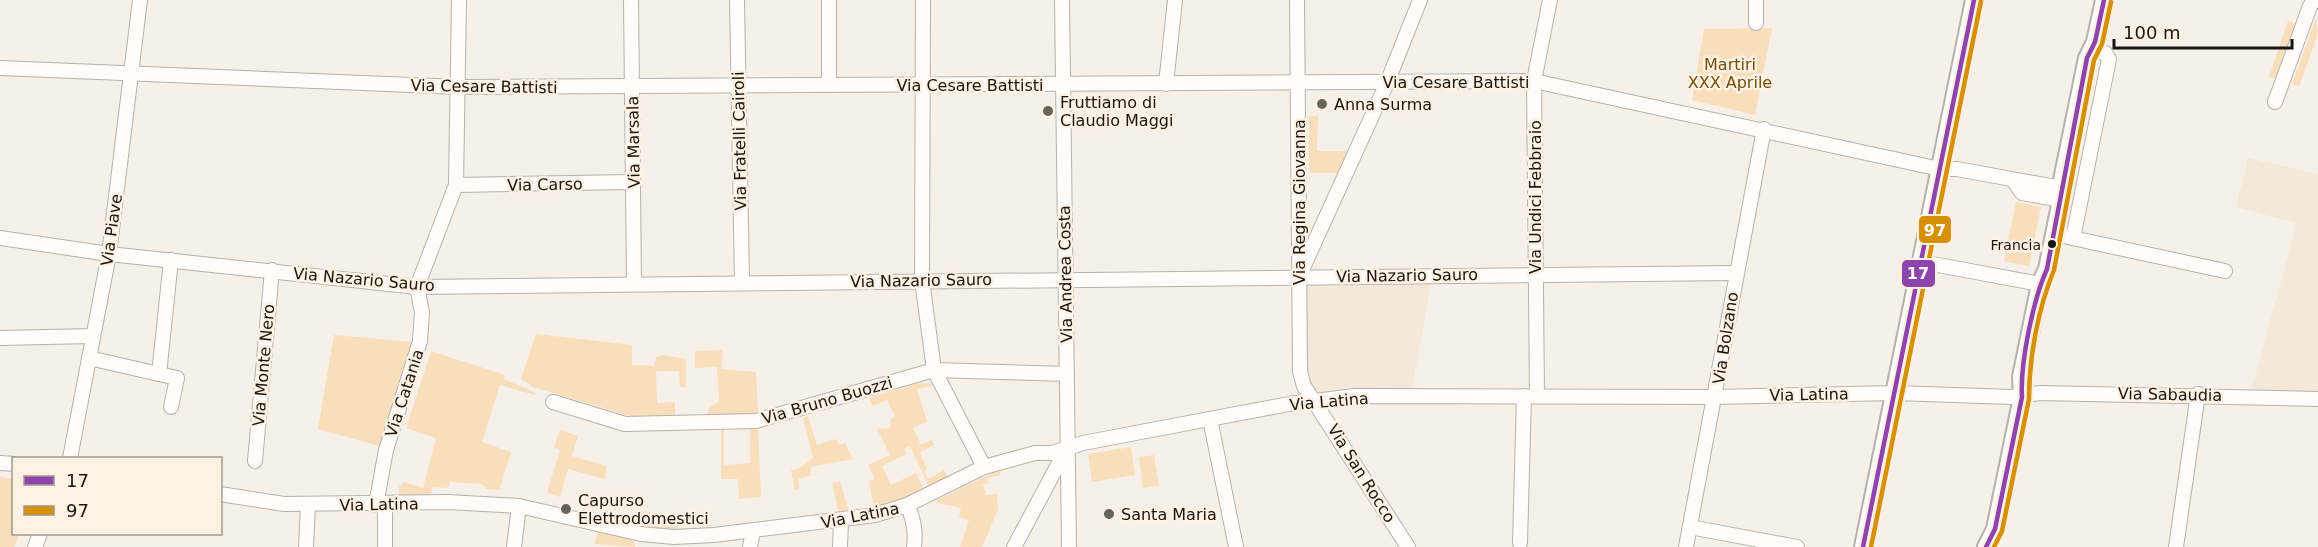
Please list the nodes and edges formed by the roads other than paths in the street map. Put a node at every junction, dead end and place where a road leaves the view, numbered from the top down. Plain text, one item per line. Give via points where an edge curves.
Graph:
1 (140, 0) edge
2 (459, 0) edge
3 (631, 0) edge
4 (737, 0) edge
5 (829, 0) edge
6 (923, 0) edge
7 (1062, 0) edge
8 (1175, 0) edge
9 (1297, 0) edge
10 (1420, 0) edge
11 (1550, 0) edge
12 (1756, 0) edge
13 (1974, 0) edge
14 (2104, 0) edge
15 (2312, 2) edge
16 (1756, 23) dead end
17 (2091, 49) junction
18 (0, 68) edge
19 (132, 71) junction
20 (1534, 81) junction
21 (1298, 82) junction
22 (1387, 83) junction
23 (1166, 84) junction
24 (829, 85) junction
25 (922, 85) junction
26 (1064, 85) junction
27 (738, 86) junction
28 (460, 87) junction
29 (632, 87) junction
30 (2275, 102) dead end
31 (1764, 129) junction
32 (1941, 169) junction
33 (633, 182) junction
34 (456, 185) junction
35 (2061, 194) junction
36 (2054, 234) junction
37 (0, 238) edge
38 (2073, 238) junction
39 (109, 254) junction
40 (171, 260) junction
41 (1922, 262) junction
42 (272, 270) junction
43 (2225, 271) dead end
44 (1735, 273) junction
45 (1536, 274) junction
46 (1299, 276) junction
47 (1065, 279) junction
48 (922, 280) junction
49 (742, 282) junction
50 (634, 284) junction
51 (2040, 284) junction
52 (417, 286) junction
53 (93, 336) junction
54 (0, 338) edge
55 (89, 358) junction
56 (934, 370) junction
57 (159, 374) junction
58 (1067, 374) junction
59 (1895, 393) junction
60 (2198, 394) junction
61 (1531, 396) junction
62 (1715, 396) junction
63 (2022, 397) junction
64 (2318, 399) edge
65 (1316, 400) junction
66 (553, 402) dead end
67 (171, 407) dead end
68 (1210, 419) junction
69 (1067, 448) junction
70 (70, 457) edge
71 (255, 461) dead end
72 (984, 467) junction
73 (222, 494) edge
74 (308, 505) junction
75 (380, 505) junction
76 (519, 506) junction
77 (908, 506) junction
78 (841, 521) junction
79 (1690, 527) junction
80 (753, 531) junction
81 (640, 541) edge
82 (1520, 543) dead end
83 (306, 547) edge
84 (385, 547) edge
85 (513, 547) edge
86 (750, 547) edge
87 (840, 547) edge
88 (914, 547) edge
89 (1014, 547) edge
90 (1069, 547) edge
91 (1236, 547) edge
92 (1408, 547) edge
93 (1686, 547) edge
94 (1797, 547) edge
95 (1863, 547) edge
96 (1986, 547) edge
97 (2176, 547) edge

1 - 19 street, Via Piave
2 - 28 street
3 - 29 street, Via Marsala
4 - 27 street, Via Fratelli Cairoli
5 - 24 street
6 - 25 street
7 - 26 street, Via Andrea Costa
8 - 23 street
9 - 21 street, Via Regina Giovanna
10 - 22 street
11 - 20 street, Via Undici Febbraio
12 - 16 street
13 - 32 street
14 - 17 street
15 - 30 street
17 - 35 street
17 - 38 street via 2105,53 2109,59
18 - 19 street, Via Cesare Battisti
19 - 28 street, Via Cesare Battisti
19 - 39 street, Via Piave
20 - 22 street, Via Cesare Battisti
20 - 31 street, Via Cesare Battisti
20 - 45 street, Via Undici Febbraio
21 - 22 street, Via Cesare Battisti
21 - 23 street, Via Cesare Battisti
21 - 46 street, Via Regina Giovanna
22 - 46 street
23 - 26 street, Via Cesare Battisti
24 - 25 street, Via Cesare Battisti
24 - 27 street, Via Cesare Battisti
25 - 26 street, Via Cesare Battisti
25 - 48 street
26 - 47 street, Via Andrea Costa
27 - 29 street, Via Cesare Battisti
27 - 49 street, Via Fratelli Cairoli
28 - 29 street, Via Cesare Battisti
28 - 34 street
29 - 33 street, Via Marsala
31 - 32 street, Via Cesare Battisti
31 - 44 street, Via Bolzano
32 - 35 street, Via Cesare Battisti via 2013,180
32 - 41 street
33 - 34 street, Via Carso
33 - 50 street, Via Marsala
34 - 52 street
35 - 36 street
36 - 38 street
36 - 51 street
37 - 39 street, Via Nazario Sauro
38 - 43 street
39 - 40 street, Via Nazario Sauro
39 - 53 street, Via Piave
40 - 42 street, Via Nazario Sauro
40 - 57 street
41 - 51 street
41 - 59 street
42 - 52 street, Via Nazario Sauro
42 - 71 street, Via Monte Nero
44 - 45 street, Via Nazario Sauro
44 - 62 street, Via Bolzano
45 - 46 street, Via Nazario Sauro
45 - 61 street, Via Undici Febbraio
46 - 47 street, Via Nazario Sauro
46 - 65 street, Via Regina Giovanna via 1300,372 1304,386
47 - 48 street, Via Nazario Sauro
47 - 58 street, Via Andrea Costa
48 - 49 street, Via Nazario Sauro
48 - 56 street
49 - 50 street, Via Nazario Sauro
50 - 52 street, Via Nazario Sauro
51 - 63 street via 2021,377
52 - 75 street, Via Catania via 422,312 420,340 386,450
53 - 54 street
53 - 55 street, Via Piave
55 - 57 street
55 - 70 street, Via Piave
56 - 58 street, Via Bruno Buozzi
56 - 66 street, Via Bruno Buozzi via 756,421 625,423
56 - 72 street
57 - 67 street via 177,378
58 - 69 street, Via Andrea Costa
59 - 62 street, Via Latina
59 - 63 street, Via Latina
59 - 95 street
60 - 63 street, Via Sabaudia via 2040,393
60 - 64 street, Via Sabaudia
60 - 97 street
61 - 62 street, Via Latina
61 - 65 street, Via Latina via 1355,396
61 - 82 street
62 - 79 street, Via Bolzano
63 - 96 street via 1995,529
65 - 68 street, Via Latina
65 - 92 street, Via San Rocco
68 - 69 street, Via Latina
68 - 91 street
69 - 72 street, Via Latina
69 - 89 street
69 - 90 street, Via Andrea Costa
72 - 77 street, Via Latina
73 - 74 street, Via Latina
74 - 75 street, Via Latina
74 - 83 street
75 - 76 street, Via Latina via 448,502
75 - 84 street, Via Catania
76 - 81 street, Via Latina
76 - 85 street
77 - 78 street, Via Latina
77 - 88 street via 916,536
78 - 80 street, Via Latina
78 - 87 street
79 - 93 street, Via Bolzano
79 - 94 street
80 - 81 street, Via Latina
80 - 86 street

